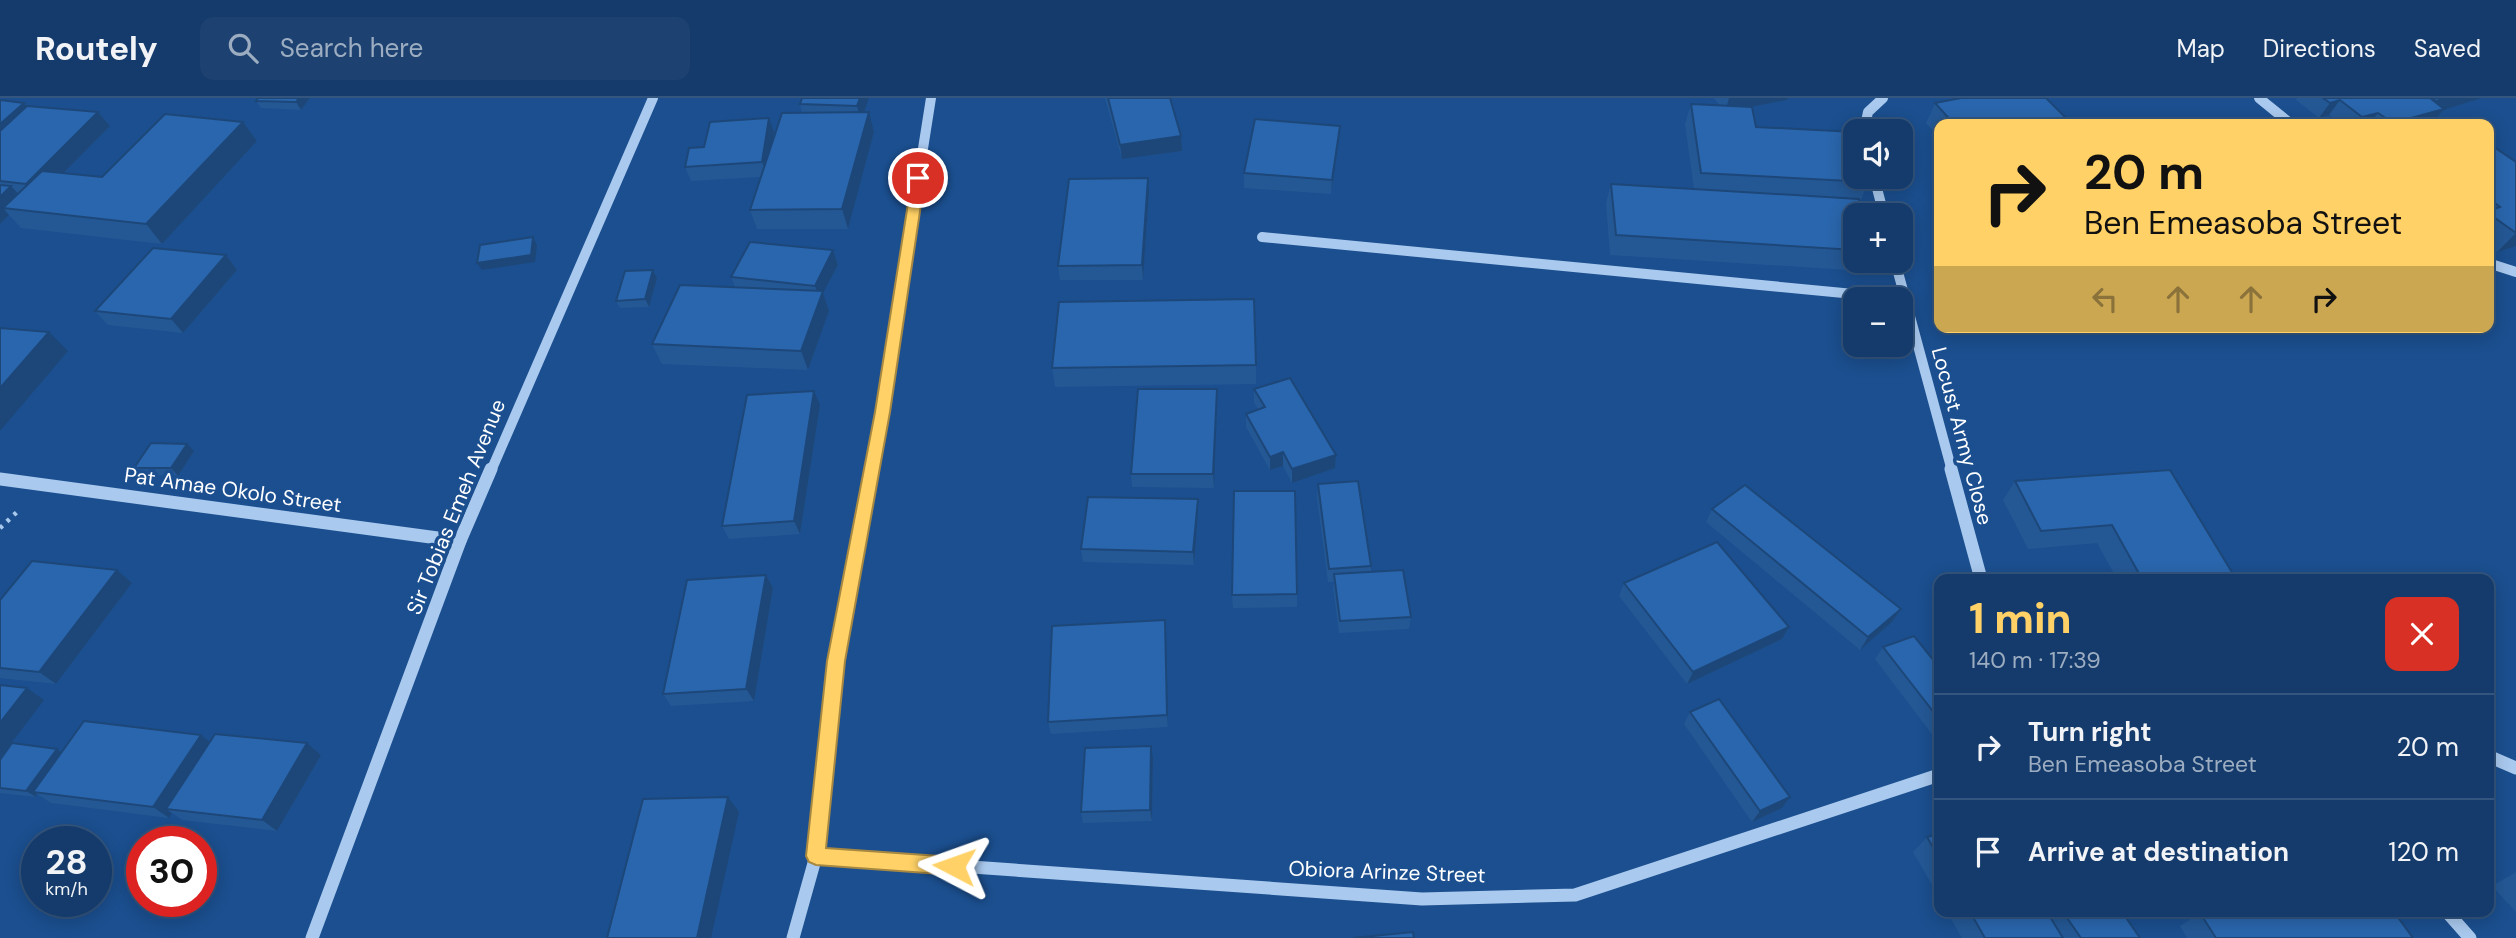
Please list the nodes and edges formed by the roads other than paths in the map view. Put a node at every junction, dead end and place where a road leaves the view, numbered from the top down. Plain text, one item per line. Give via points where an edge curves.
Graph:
1 (653, 98) edge
2 (932, 98) edge
3 (1883, 98) edge
4 (2259, 98) edge
5 (1865, 119) edge
6 (2285, 119) edge
7 (1262, 237) dead end
8 (2494, 265) edge
9 (2516, 272) edge
10 (1843, 293) edge
11 (1913, 325) edge
12 (0, 479) edge
13 (460, 541) junction
14 (1980, 574) edge
15 (2494, 759) edge
16 (2516, 768) edge
17 (1934, 777) edge
18 (816, 856) junction
19 (2451, 917) edge
20 (312, 938) edge
21 (793, 938) edge
22 (2470, 938) edge

1 - 13 street, Sir Tobias Emeh Avenue
2 - 18 street via 883,412 836,661
3 - 5 street
4 - 6 street
7 - 10 street
8 - 9 street
11 - 14 street, Locust Army Close
12 - 13 street, Pat Amae Okolo Street
13 - 20 street, Sir Tobias Emeh Avenue
15 - 16 street
17 - 18 street, Obiora Arinze Street via 1575,895 1422,899
18 - 21 street
19 - 22 street

